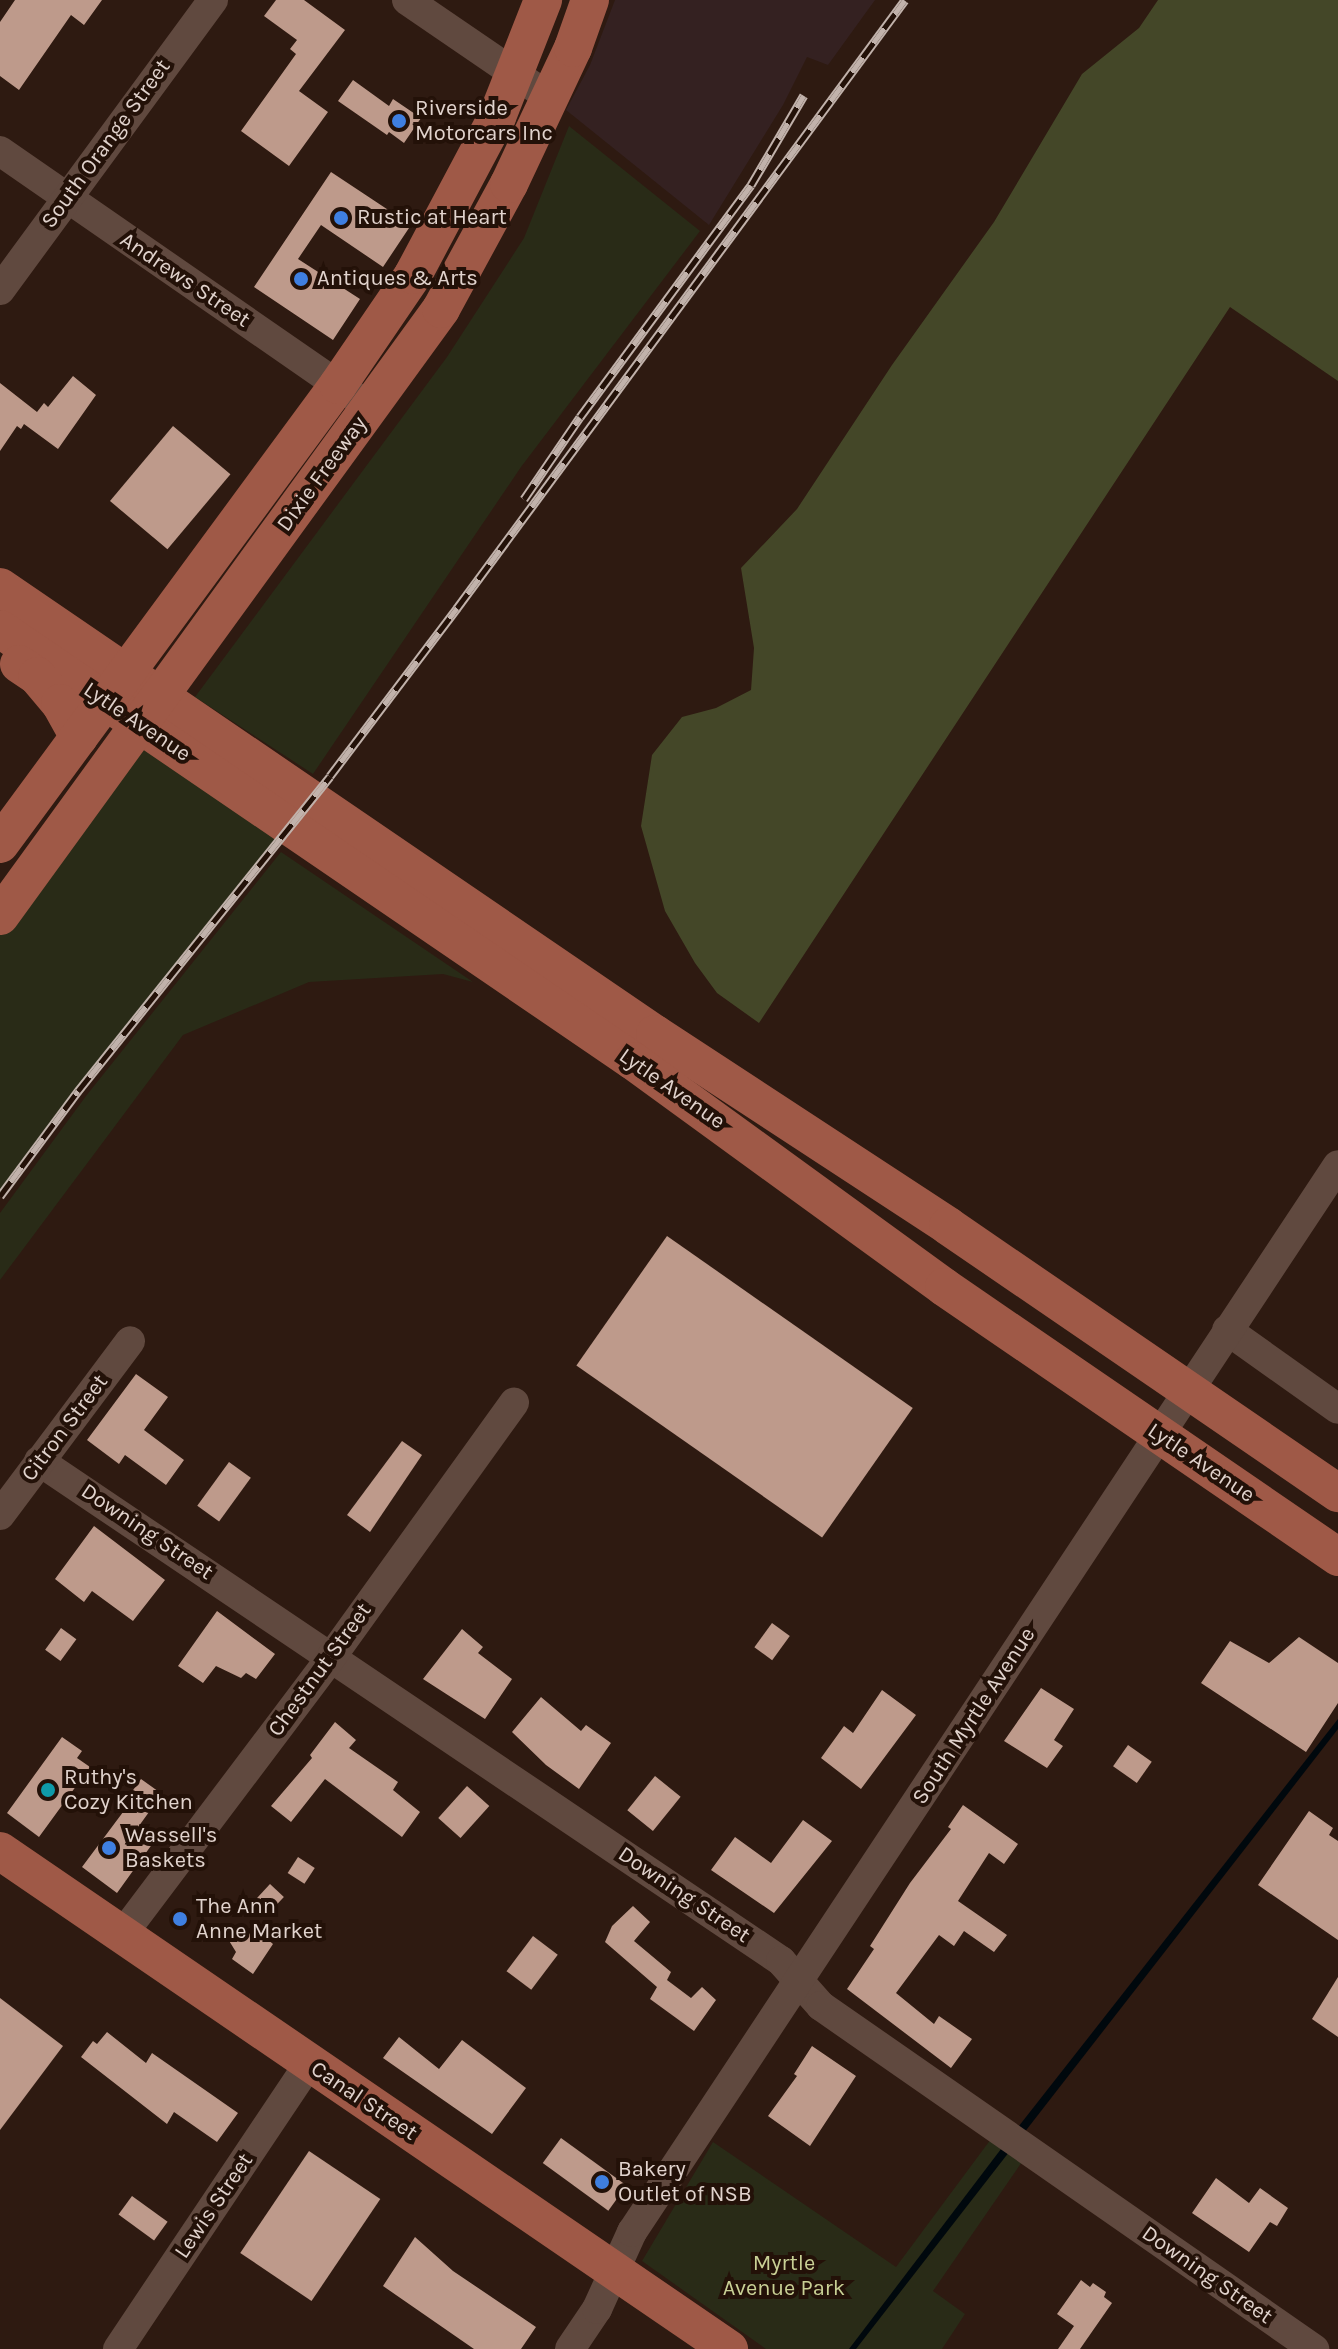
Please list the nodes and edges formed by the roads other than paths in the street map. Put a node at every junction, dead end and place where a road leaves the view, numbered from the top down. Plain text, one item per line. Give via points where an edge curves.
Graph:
1 (213, 0) edge
2 (407, 0) edge
3 (543, 0) edge
4 (590, 0) edge
5 (516, 73) junction
6 (550, 98) junction
7 (0, 151) edge
8 (65, 198) junction
9 (0, 290) edge
10 (338, 385) junction
11 (370, 408) junction
12 (0, 561) edge
13 (0, 587) edge
14 (0, 629) edge
15 (0, 651) edge
16 (139, 656) junction
17 (37, 676) junction
18 (159, 697) junction
19 (105, 701) junction
20 (79, 737) junction
21 (0, 844) edge
22 (393, 875) junction
23 (0, 916) edge
24 (1338, 1165) edge
25 (1227, 1330) junction
26 (130, 1341) dead end
27 (1188, 1390) junction
28 (514, 1403) dead end
29 (1338, 1409) edge
30 (1159, 1434) junction
31 (39, 1461) junction
32 (1338, 1493) edge
33 (0, 1515) edge
34 (1338, 1557) edge
35 (332, 1656) junction
36 (0, 1851) edge
37 (122, 1935) junction
38 (799, 1982) junction
39 (309, 2064) junction
40 (615, 2270) junction
41 (118, 2349) edge
42 (570, 2349) edge
43 (729, 2349) edge
44 (1314, 2349) edge

1 - 8 street, South Orange Street
2 - 5 street
3 - 5 main road, Dixie Freeway
4 - 6 main road, Dixie Freeway
5 - 6 street
5 - 10 main road, Dixie Freeway via 437,235
6 - 11 main road, Dixie Freeway via 467,265
7 - 8 street, Andrews Street
8 - 9 street, South Orange Street
8 - 10 street, Andrews Street
10 - 11 street, Andrews Street
10 - 16 main road, Dixie Freeway
11 - 18 main road, Dixie Freeway
12 - 16 main road
13 - 22 main road, Lytle Avenue
14 - 22 main road, Lytle Avenue
15 - 17 main road
16 - 18 main road via 153,673
16 - 19 main road, Dixie Freeway
17 - 19 main road via 74,695
17 - 20 main road
18 - 19 main road
18 - 23 main road, Dixie Freeway
19 - 20 main road, Dixie Freeway
20 - 21 main road, Dixie Freeway
22 - 27 main road, Lytle Avenue
22 - 30 main road, Lytle Avenue via 633,1061 944,1287
24 - 25 street, South Myrtle Avenue
25 - 27 street, South Myrtle Avenue
25 - 29 street
26 - 31 street, Citron Street
27 - 30 street, South Myrtle Avenue
27 - 32 main road, Lytle Avenue
28 - 35 street, Chestnut Street
30 - 34 main road, Lytle Avenue
30 - 38 street, South Myrtle Avenue
31 - 33 street, Citron Street
31 - 35 street, Downing Street
35 - 37 street, Chestnut Street
35 - 38 street, Downing Street via 781,1961
36 - 37 main road, Canal Street
37 - 39 main road, Canal Street
38 - 40 street, South Myrtle Avenue via 632,2232
38 - 44 street, Downing Street via 821,2006
39 - 40 main road, Canal Street
39 - 41 street, Lewis Street
40 - 42 street, South Myrtle Avenue
40 - 43 main road, Canal Street

